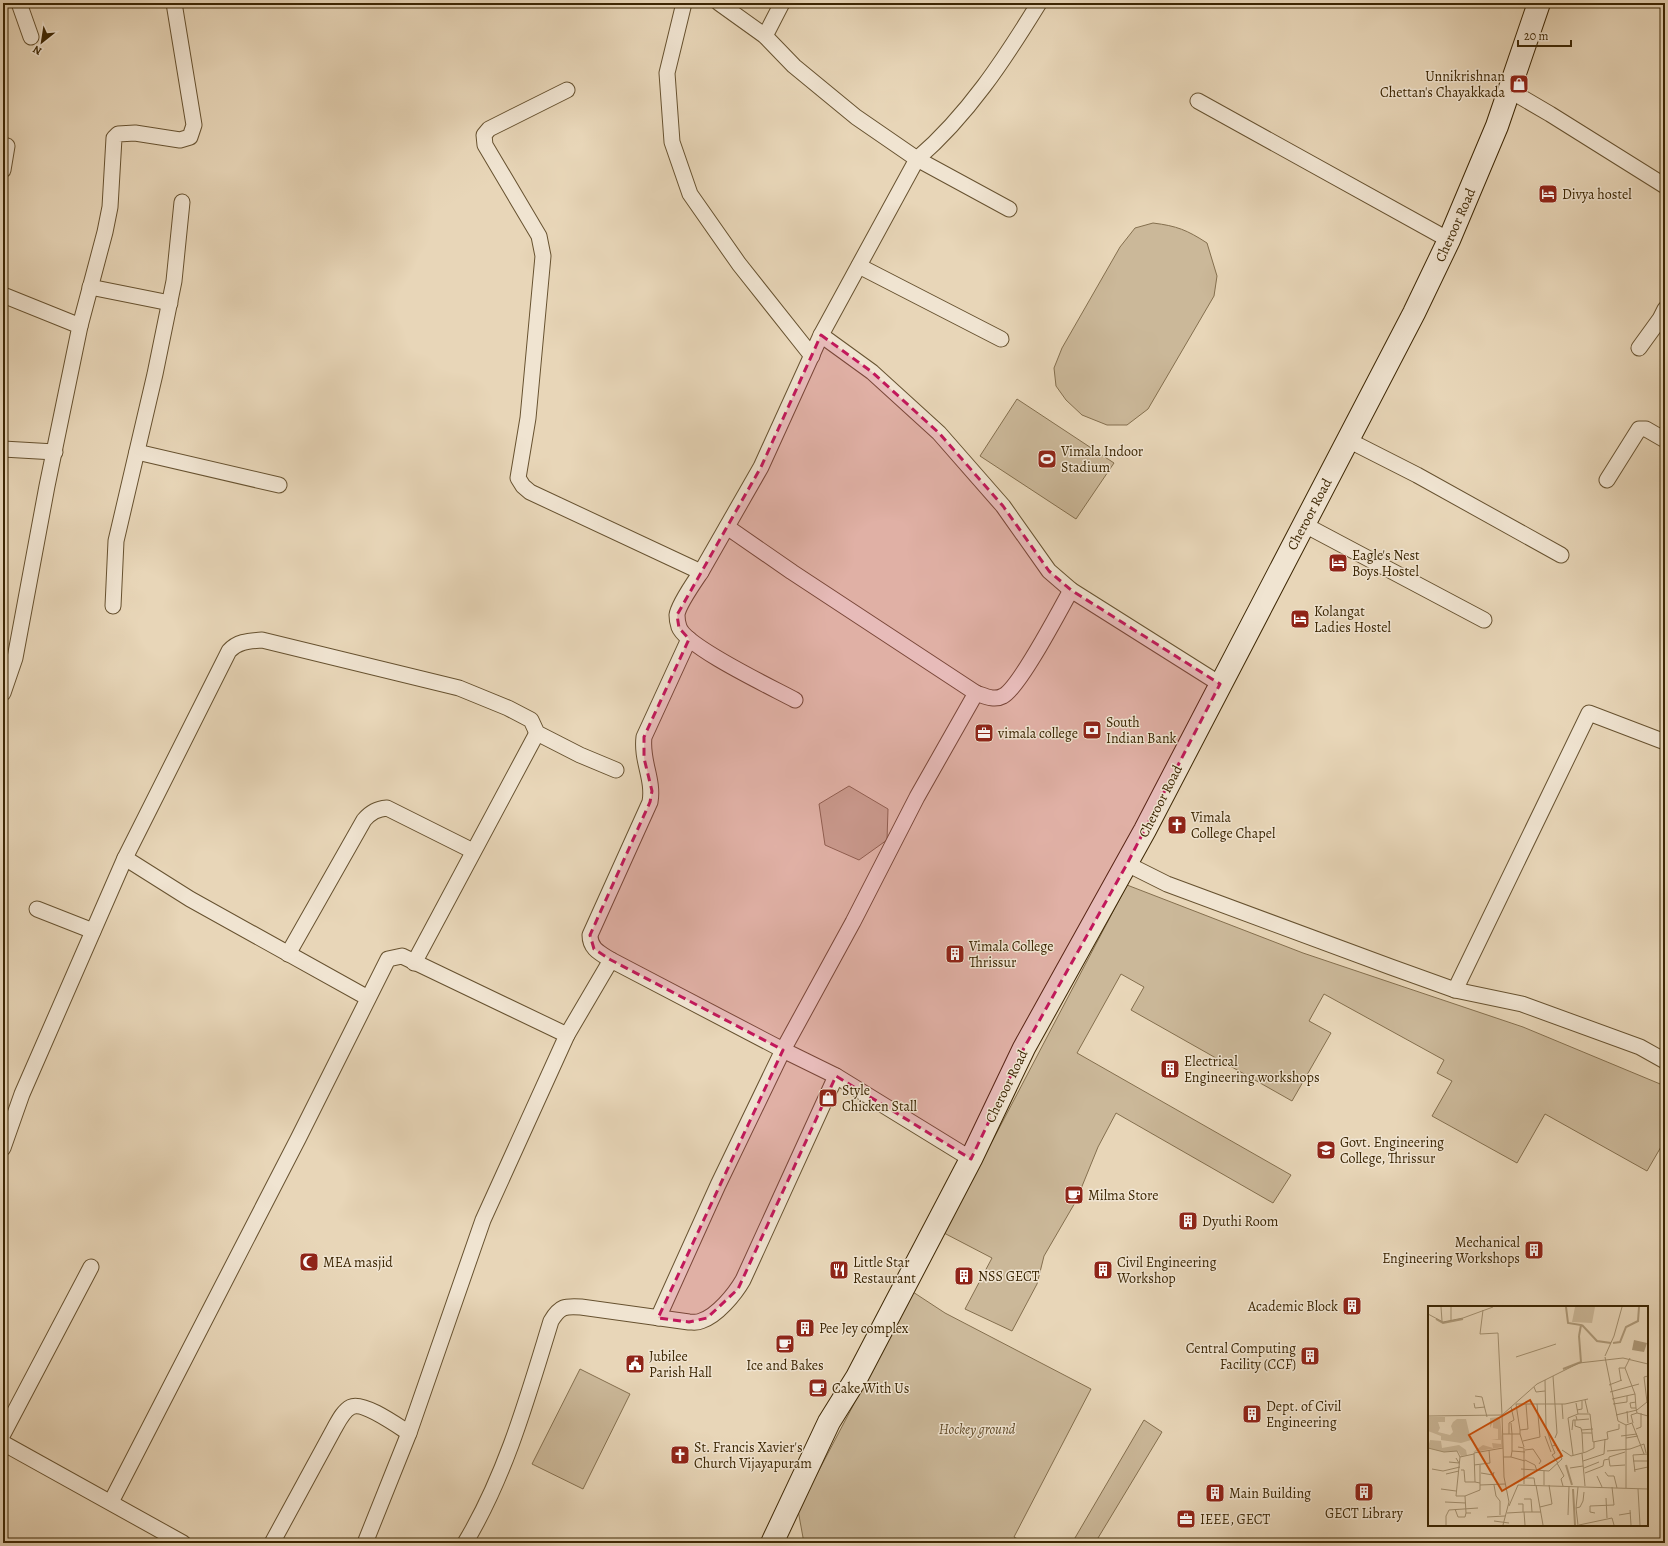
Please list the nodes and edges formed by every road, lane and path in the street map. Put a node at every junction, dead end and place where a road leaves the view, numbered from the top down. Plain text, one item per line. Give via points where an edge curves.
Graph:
1 (19, 3) edge
2 (174, 3) edge
3 (684, 3) edge
4 (719, 3) edge
5 (782, 3) edge
6 (1039, 3) edge
7 (1539, 3) edge
8 (31, 36) dead end
9 (765, 36) junction
10 (567, 90) dead end
11 (1509, 90) junction
12 (1198, 101) dead end
13 (7, 146) dead end
14 (918, 159) junction
15 (3, 170) edge
16 (1665, 186) edge
17 (182, 202) dead end
18 (1009, 209) dead end
19 (1449, 240) junction
20 (859, 266) junction
21 (90, 287) junction
22 (3, 296) edge
23 (170, 303) junction
24 (1665, 309) edge
25 (80, 326) junction
26 (820, 335) junction
27 (1001, 339) dead end
28 (1639, 348) dead end
29 (812, 356) junction
30 (1348, 440) junction
31 (1665, 440) edge
32 (3, 449) edge
33 (54, 452) junction
34 (137, 452) junction
35 (1607, 480) dead end
36 (279, 486) dead end
37 (1303, 524) junction
38 (726, 527) junction
39 (1561, 555) dead end
40 (701, 572) junction
41 (1071, 590) junction
42 (113, 606) dead end
43 (1484, 620) dead end
44 (689, 639) junction
45 (1220, 684) junction
46 (3, 693) edge
47 (976, 693) junction
48 (795, 700) dead end
49 (537, 733) junction
50 (1665, 742) edge
51 (616, 770) dead end
52 (473, 851) junction
53 (125, 858) junction
54 (1127, 864) junction
55 (38, 909) dead end
56 (93, 931) junction
57 (288, 954) junction
58 (611, 960) junction
59 (414, 962) junction
60 (1455, 990) junction
61 (368, 998) junction
62 (567, 1035) junction
63 (783, 1050) junction
64 (1665, 1061) edge
65 (836, 1076) junction
66 (3, 1148) edge
67 (971, 1159) junction
68 (91, 1267) dead end
69 (658, 1318) junction
70 (409, 1433) junction
71 (3, 1434) edge
72 (3, 1443) edge
73 (111, 1502) junction
74 (183, 1543) edge
75 (272, 1543) edge
76 (365, 1543) edge
77 (465, 1543) edge
78 (772, 1543) edge

1 - 8 street
2 - 21 street via 194,125 190,137 180,140 135,133 118,134 114,138 110,207
3 - 29 street via 667,73 672,142 690,194 739,264
4 - 9 street
5 - 9 street
6 - 14 street via 987,83 939,140
7 - 11 main road, Cheroor Road
9 - 14 street via 794,66 856,117
10 - 40 street via 488,129 484,135 485,145 539,236 543,256 528,418 518,478 530,492
11 - 16 street
11 - 19 main road, Cheroor Road via 1497,126
12 - 19 street
13 - 15 street
14 - 18 street
14 - 20 street
17 - 23 street
19 - 30 main road, Cheroor Road
20 - 26 street
20 - 27 street
21 - 23 street
21 - 25 street
22 - 25 street
23 - 34 street
24 - 28 street
25 - 33 street
26 - 29 street
26 - 41 street via 872,372 939,433 1003,506 1049,571
29 - 38 street via 761,467
30 - 37 main road, Cheroor Road
30 - 39 street via 1418,474
31 - 35 street via 1646,429 1639,429
32 - 33 street
33 - 46 street via 15,658
34 - 36 street
34 - 42 street via 116,542
37 - 43 street
37 - 45 main road, Cheroor Road
38 - 40 street
38 - 47 street
40 - 44 street via 677,614 679,628
41 - 45 street
41 - 47 street via 1030,663 1008,692 996,699
44 - 48 street via 712,655
44 - 58 street via 644,737 644,758 652,791 650,802 590,935 590,943 594,949
45 - 54 main road, Cheroor Road
47 - 63 street via 917,796 853,922
49 - 51 street
49 - 52 street
49 - 53 street via 531,720 496,702 459,688 262,640 238,643 230,651
50 - 60 street via 1589,712
52 - 57 street via 387,808 372,812 364,820
52 - 59 street
53 - 56 street
53 - 57 street via 190,899
54 - 60 street via 1168,884
54 - 67 main road, Cheroor Road via 1024,1048
55 - 56 street
56 - 66 street via 22,1094
57 - 61 street
58 - 62 street
58 - 63 street
59 - 61 street via 402,956 388,958
59 - 62 street
60 - 64 street via 1522,1004 1640,1047
61 - 73 street
62 - 70 street via 483,1220
63 - 65 street
63 - 69 street
65 - 67 street
65 - 69 street via 738,1289 730,1299 700,1322
67 - 78 main road, Cheroor Road via 857,1377 829,1422
68 - 71 street
69 - 77 street via 569,1306 558,1311 551,1321 528,1397 505,1459
70 - 75 street via 368,1409 351,1406 334,1429
70 - 76 street
72 - 73 street
73 - 74 street

